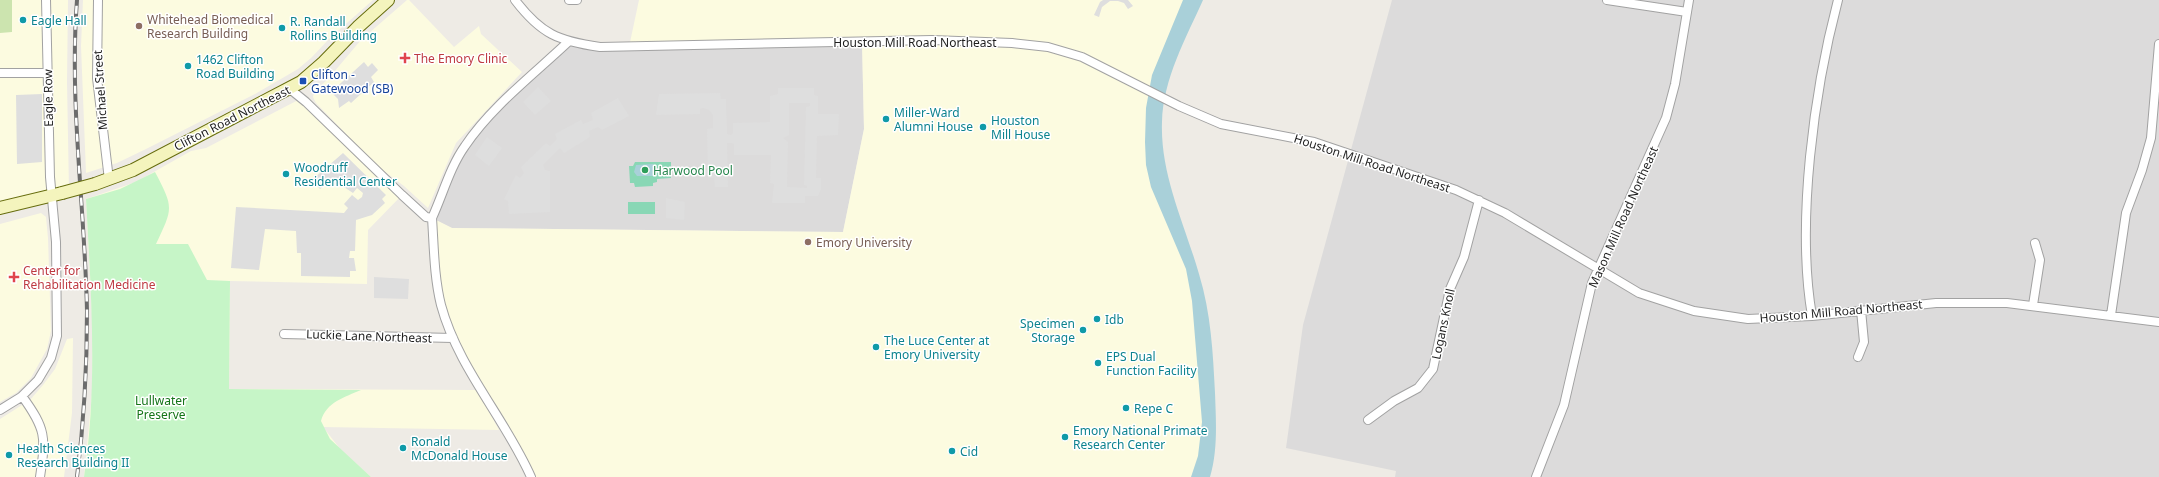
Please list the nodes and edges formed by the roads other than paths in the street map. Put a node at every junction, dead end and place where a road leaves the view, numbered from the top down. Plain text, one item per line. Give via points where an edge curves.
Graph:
1 (46, 0) edge
2 (98, 0) edge
3 (388, 0) edge
4 (515, 0) edge
5 (569, 0) edge
6 (577, 0) edge
7 (1607, 0) edge
8 (1689, 0) edge
9 (1838, 0) edge
10 (1687, 12) junction
11 (568, 42) junction
12 (2159, 44) edge
13 (0, 73) edge
14 (48, 74) junction
15 (290, 89) junction
16 (109, 180) junction
17 (57, 194) junction
18 (1479, 200) junction
19 (0, 208) edge
20 (432, 218) junction
21 (2036, 243) dead end
22 (1597, 269) junction
23 (2033, 305) junction
24 (1861, 310) junction
25 (2111, 315) junction
26 (1812, 316) junction
27 (2159, 322) edge
28 (284, 334) dead end
29 (453, 338) junction
30 (1858, 358) dead end
31 (22, 396) junction
32 (0, 410) edge
33 (1368, 420) dead end
34 (40, 477) edge
35 (531, 477) edge
36 (1536, 477) edge

1 - 14 street, Eagle Row
2 - 16 street, Michael Street via 97,86
3 - 15 main road, Clifton Road Northeast via 317,69
4 - 11 street, Houston Mill Road Northeast via 535,22
5 - 6 street
7 - 10 street
8 - 10 street, Mason Mill Road Northeast
9 - 26 street via 1821,79 1810,161 1806,218
10 - 22 street, Mason Mill Road Northeast via 1675,84 1666,118 1654,150
11 - 18 street, Houston Mill Road Northeast via 614,47 922,40 1048,47 1082,58 1221,124 1314,142
11 - 20 street via 475,133 458,158
12 - 25 street via 2151,138 2126,214
13 - 14 street
14 - 17 street, Eagle Row
15 - 16 main road, Clifton Road Northeast
15 - 20 street via 426,217
16 - 17 main road, Clifton Road Northeast, bridge
17 - 19 main road, Clifton Road Northeast
17 - 31 street, Eagle Row via 57,336 44,370
18 - 22 street, Houston Mill Road Northeast
18 - 33 street, Logans Knoll via 1464,257 1450,288 1433,369 1418,388
20 - 29 street via 437,284 441,305
21 - 23 street via 2040,260
22 - 26 street, Houston Mill Road Northeast via 1651,298 1694,312 1748,319
22 - 36 street, Mason Mill Road Northeast via 1586,302 1564,405
23 - 24 street, Houston Mill Road Northeast via 1936,302
23 - 25 street, Houston Mill Road Northeast
24 - 26 street, Houston Mill Road Northeast
24 - 30 street via 1864,342
25 - 27 street, Houston Mill Road Northeast
28 - 29 street, Luckie Lane Northeast
29 - 35 street
31 - 32 street, Eagle Row
31 - 34 street via 40,424 44,437

